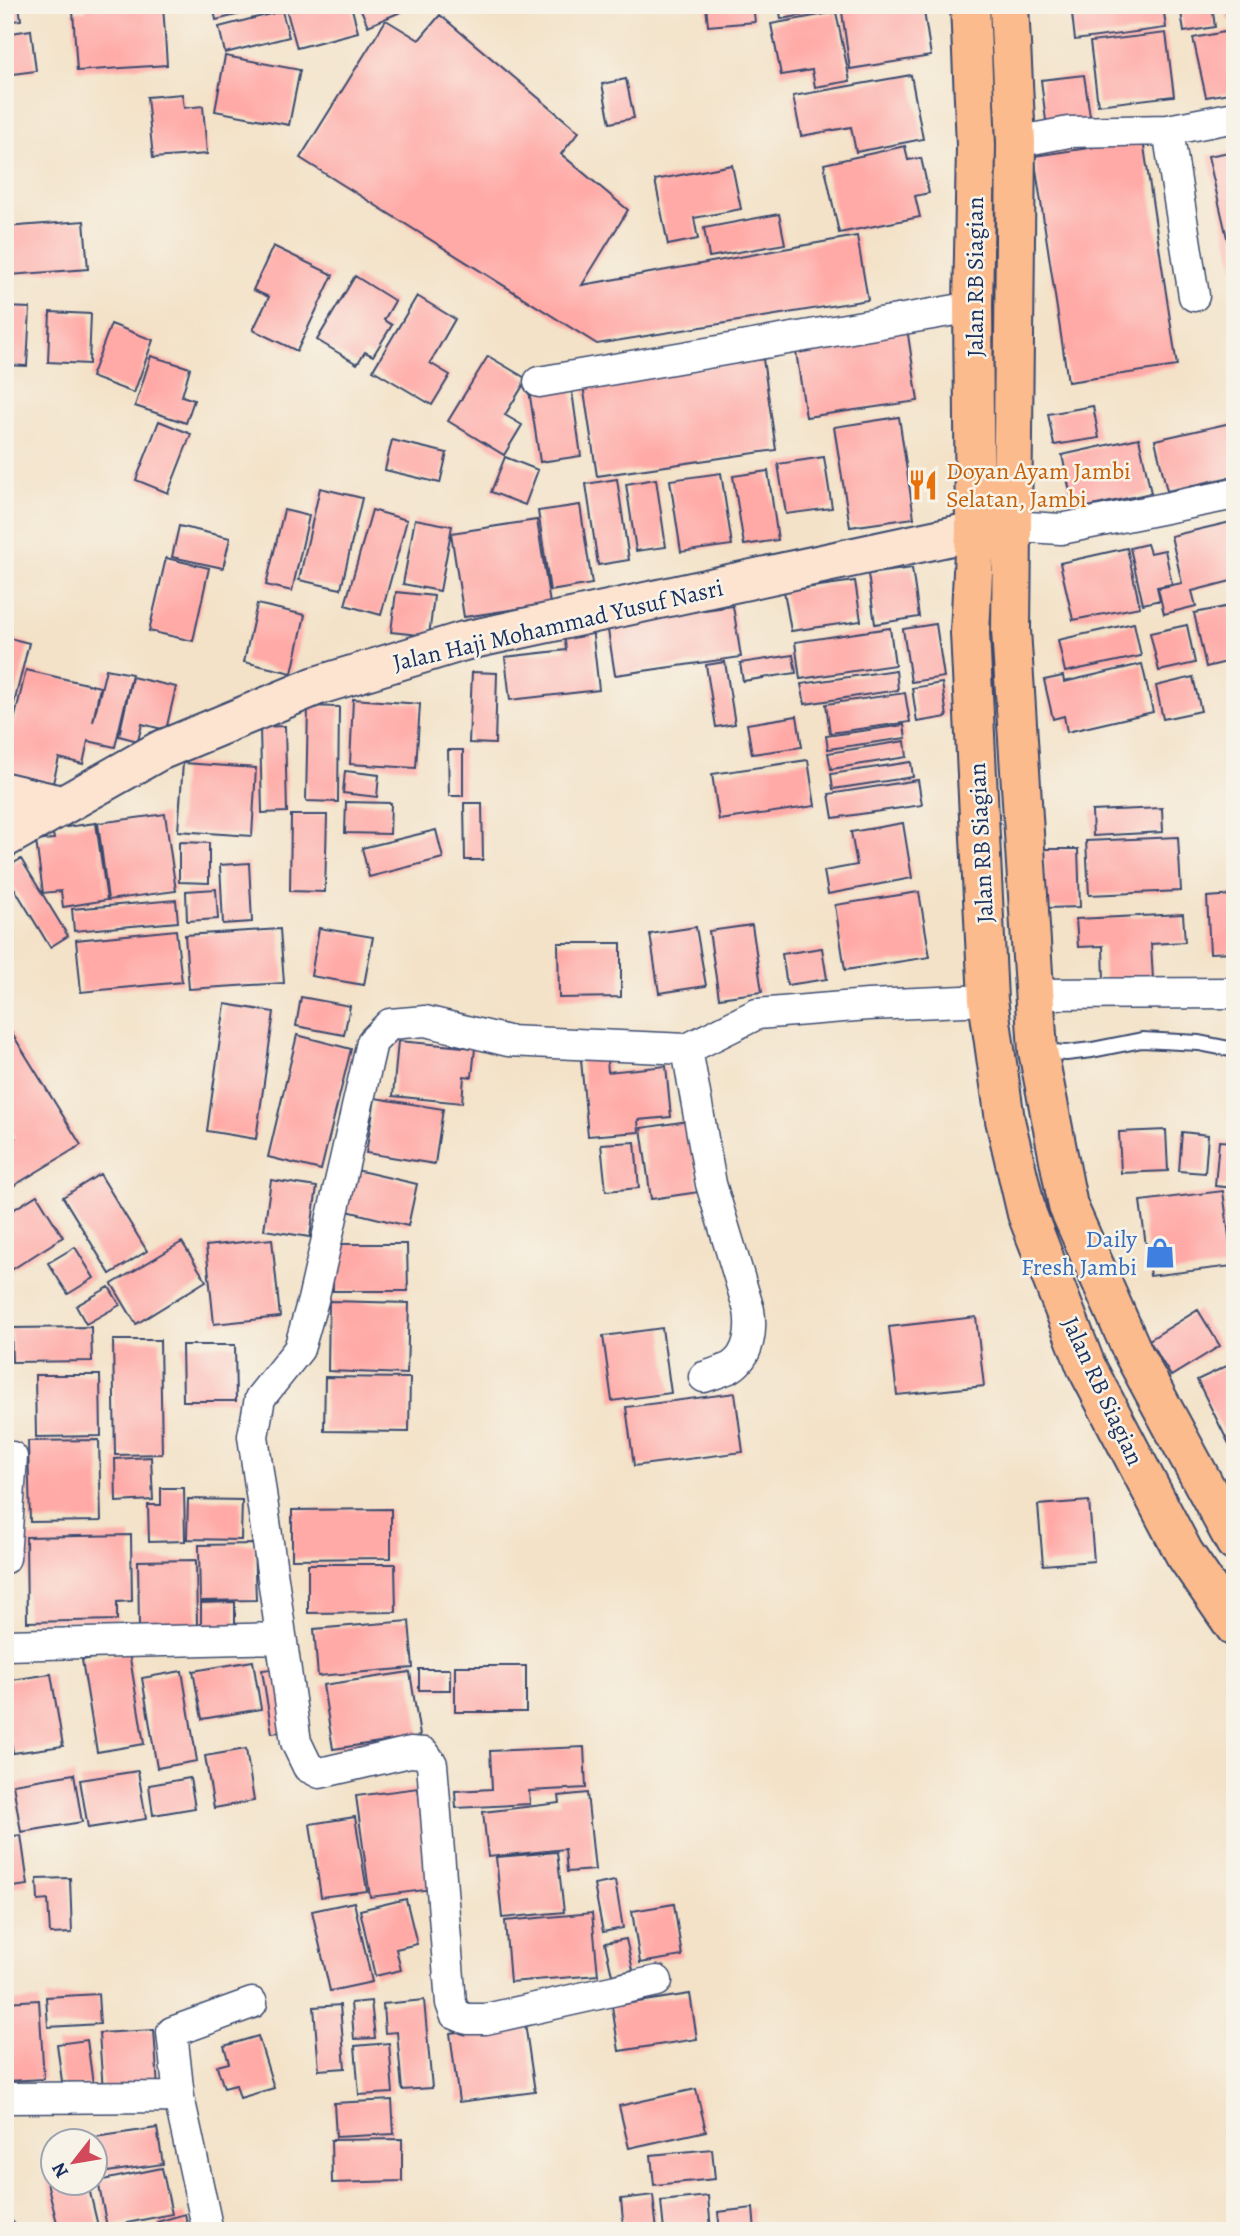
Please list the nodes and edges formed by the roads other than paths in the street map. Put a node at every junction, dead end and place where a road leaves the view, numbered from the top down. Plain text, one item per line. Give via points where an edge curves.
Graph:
1 (970, 5) edge
2 (1009, 5) edge
3 (1235, 117) edge
4 (1168, 130) junction
5 (1016, 142) junction
6 (1195, 296) dead end
7 (973, 307) junction
8 (539, 382) dead end
9 (1235, 494) edge
10 (993, 529) junction
11 (5, 792) edge
12 (61, 805) junction
13 (5, 838) edge
14 (1235, 993) edge
15 (1033, 994) junction
16 (988, 1000) junction
17 (687, 1049) junction
18 (1235, 1050) edge
19 (1038, 1051) junction
20 (704, 1377) dead end
21 (12, 1457) dead end
22 (1232, 1533) edge
23 (5, 1558) edge
24 (1235, 1627) edge
25 (280, 1638) junction
26 (5, 1645) edge
27 (657, 1981) dead end
28 (252, 2004) dead end
29 (179, 2097) junction
30 (5, 2098) edge
31 (208, 2231) edge

1 - 7 highway, Jalan RB Siagian via 976,146
2 - 5 highway, Jalan RB Siagian
3 - 4 street
4 - 5 street via 1069,132
4 - 6 street
5 - 10 highway, Jalan RB Siagian
7 - 8 street
7 - 10 highway, Jalan RB Siagian
9 - 10 street via 1061,529
10 - 12 street, Jalan Haji Mohammad Yusuf Nasri via 464,641 304,691 159,751
10 - 15 highway, Jalan RB Siagian via 1011,630
10 - 16 highway, Jalan RB Siagian via 970,633
11 - 12 street
12 - 13 street, Jalan Haji Mohammad Yusuf Nasri
14 - 15 street
15 - 19 highway, Jalan RB Siagian
16 - 17 street via 757,1014
16 - 24 highway, Jalan RB Siagian via 1006,1120 1027,1214 1076,1341 1184,1553
17 - 20 street via 711,1184 751,1326 747,1346 733,1366
17 - 25 street via 508,1041 425,1021 390,1024 372,1042 299,1349 260,1398 253,1436
18 - 19 lane via 1142,1040 1079,1052
19 - 22 highway, Jalan RB Siagian via 1068,1206 1133,1355
21 - 23 street
25 - 26 street
25 - 27 street via 296,1742 308,1767 320,1773 410,1752 424,1754 432,1764 455,2014 486,2019
28 - 29 street via 172,2032
29 - 30 street
29 - 31 street

